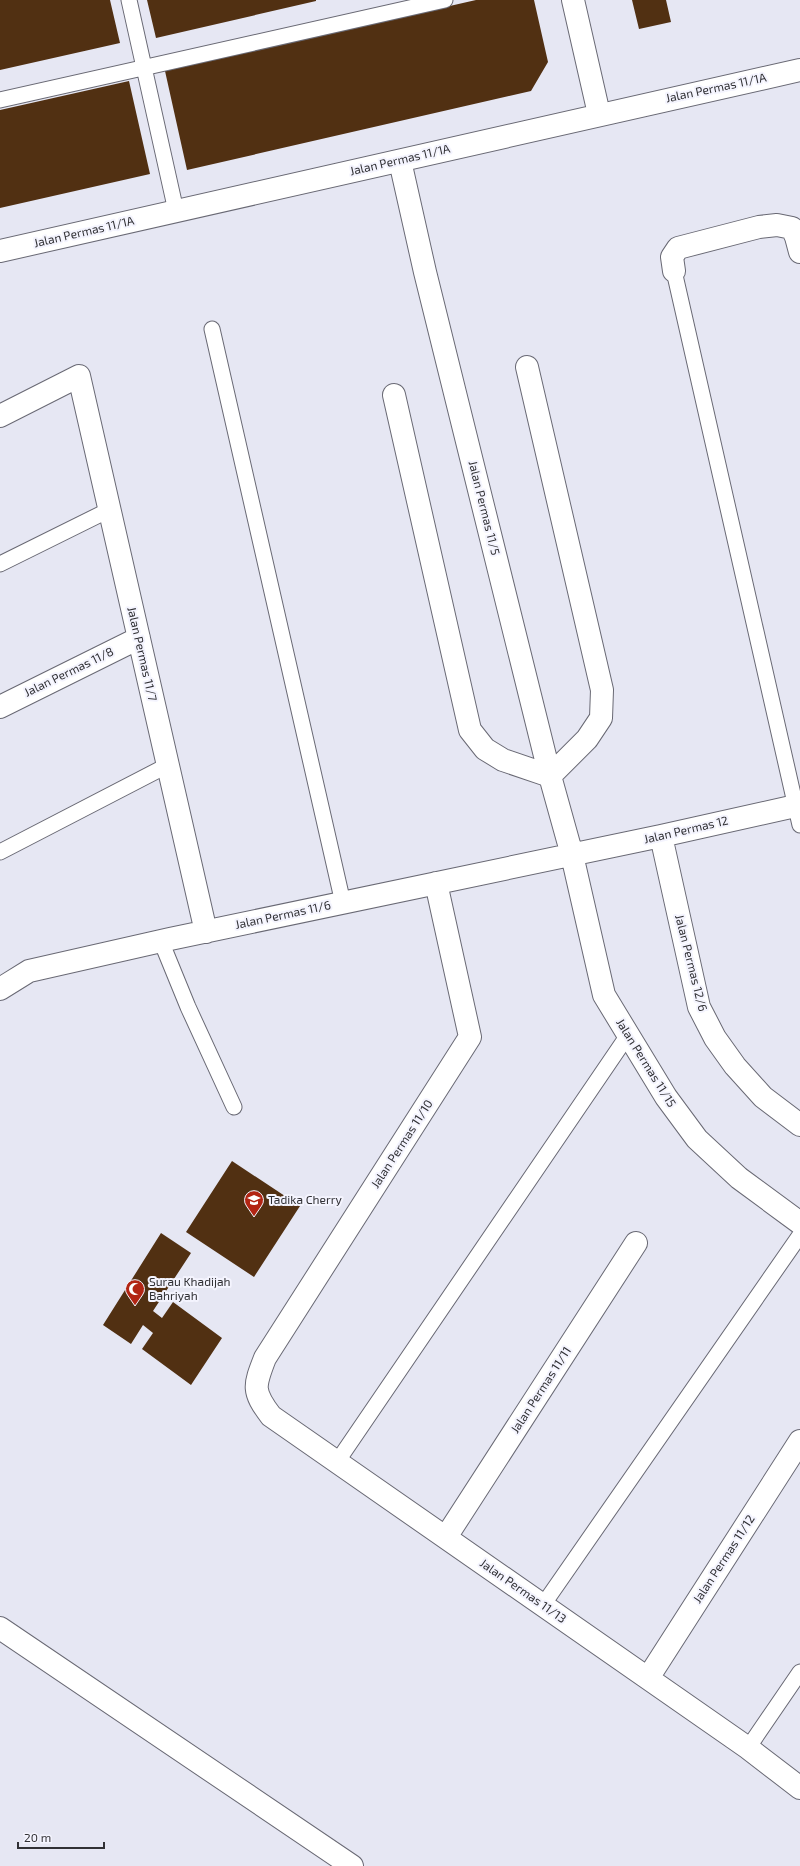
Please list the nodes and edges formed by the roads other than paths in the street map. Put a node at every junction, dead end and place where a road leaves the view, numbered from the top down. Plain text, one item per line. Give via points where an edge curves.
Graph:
1 (130, 0) edge
2 (445, 0) edge
3 (573, 0) edge
4 (144, 67) junction
5 (800, 70) edge
6 (0, 100) edge
7 (599, 114) junction
8 (400, 161) junction
9 (176, 211) junction
10 (0, 251) edge
11 (800, 252) edge
12 (674, 271) joint
13 (212, 329) dead end
14 (527, 367) dead end
15 (394, 395) dead end
16 (0, 416) edge
17 (109, 510) junction
18 (0, 564) edge
19 (138, 638) junction
20 (0, 707) edge
21 (168, 765) junction
22 (550, 776) junction
23 (798, 812) edge
24 (661, 836) junction
25 (0, 852) edge
26 (572, 855) junction
27 (436, 883) junction
28 (343, 903) junction
29 (206, 932) junction
30 (161, 941) junction
31 (0, 989) edge
32 (628, 1035) junction
33 (234, 1108) dead end
34 (800, 1126) edge
35 (800, 1223) edge
36 (800, 1236) edge
37 (636, 1243) dead end
38 (255, 1388) joint
39 (800, 1441) edge
40 (337, 1462) junction
41 (446, 1537) junction
42 (543, 1605) junction
43 (0, 1628) edge
44 (800, 1672) edge
45 (648, 1678) junction
46 (748, 1748) junction
47 (800, 1788) edge
48 (352, 1866) edge

1 - 4 lane
2 - 4 lane
3 - 7 street
4 - 6 lane
4 - 9 lane
5 - 7 street, Jalan Permas 11/1A
7 - 8 street, Jalan Permas 11/1A
8 - 9 street, Jalan Permas 11/1A
8 - 22 street, Jalan Permas 11/5
9 - 10 street, Jalan Permas 11/1A
11 - 12 street via 792,228 777,225 759,227 678,248 672,257
12 - 23 lane
13 - 28 lane
14 - 22 street via 602,690 601,718 587,739
15 - 22 street via 470,730 485,749 503,760
16 - 17 street, Jalan Permas 11/7 via 78,376
17 - 18 lane
17 - 19 street, Jalan Permas 11/7
19 - 20 street, Jalan Permas 11/8
19 - 21 street, Jalan Permas 11/7
21 - 25 lane
21 - 29 street, Jalan Permas 11/7
22 - 26 street, Jalan Permas 11/5
23 - 24 street, Jalan Permas 12
24 - 26 street, Jalan Permas 12
24 - 34 street, Jalan Permas 12/6 via 699,1007 715,1038 735,1066 763,1097
26 - 27 street, Jalan Permas 11/6
26 - 32 street, Jalan Permas 11/15 via 604,995
27 - 28 street, Jalan Permas 11/6
27 - 38 street, Jalan Permas 11/10 via 470,1037 265,1358
28 - 29 street, Jalan Permas 11/6
29 - 30 street, Jalan Permas 11/6
30 - 31 street, Jalan Permas 11/6 via 29,971
30 - 33 lane
32 - 35 street, Jalan Permas 11/15 via 666,1097 696,1139 739,1178
32 - 40 lane
36 - 42 lane
37 - 41 street, Jalan Permas 11/11
38 - 40 street, Jalan Permas 11/13 via 260,1402 271,1416
39 - 45 street, Jalan Permas 11/12
40 - 41 street, Jalan Permas 11/13
41 - 42 street, Jalan Permas 11/13
42 - 45 street, Jalan Permas 11/13
43 - 48 street
44 - 46 lane
45 - 46 street, Jalan Permas 11/13
46 - 47 street, Jalan Permas 11/13

